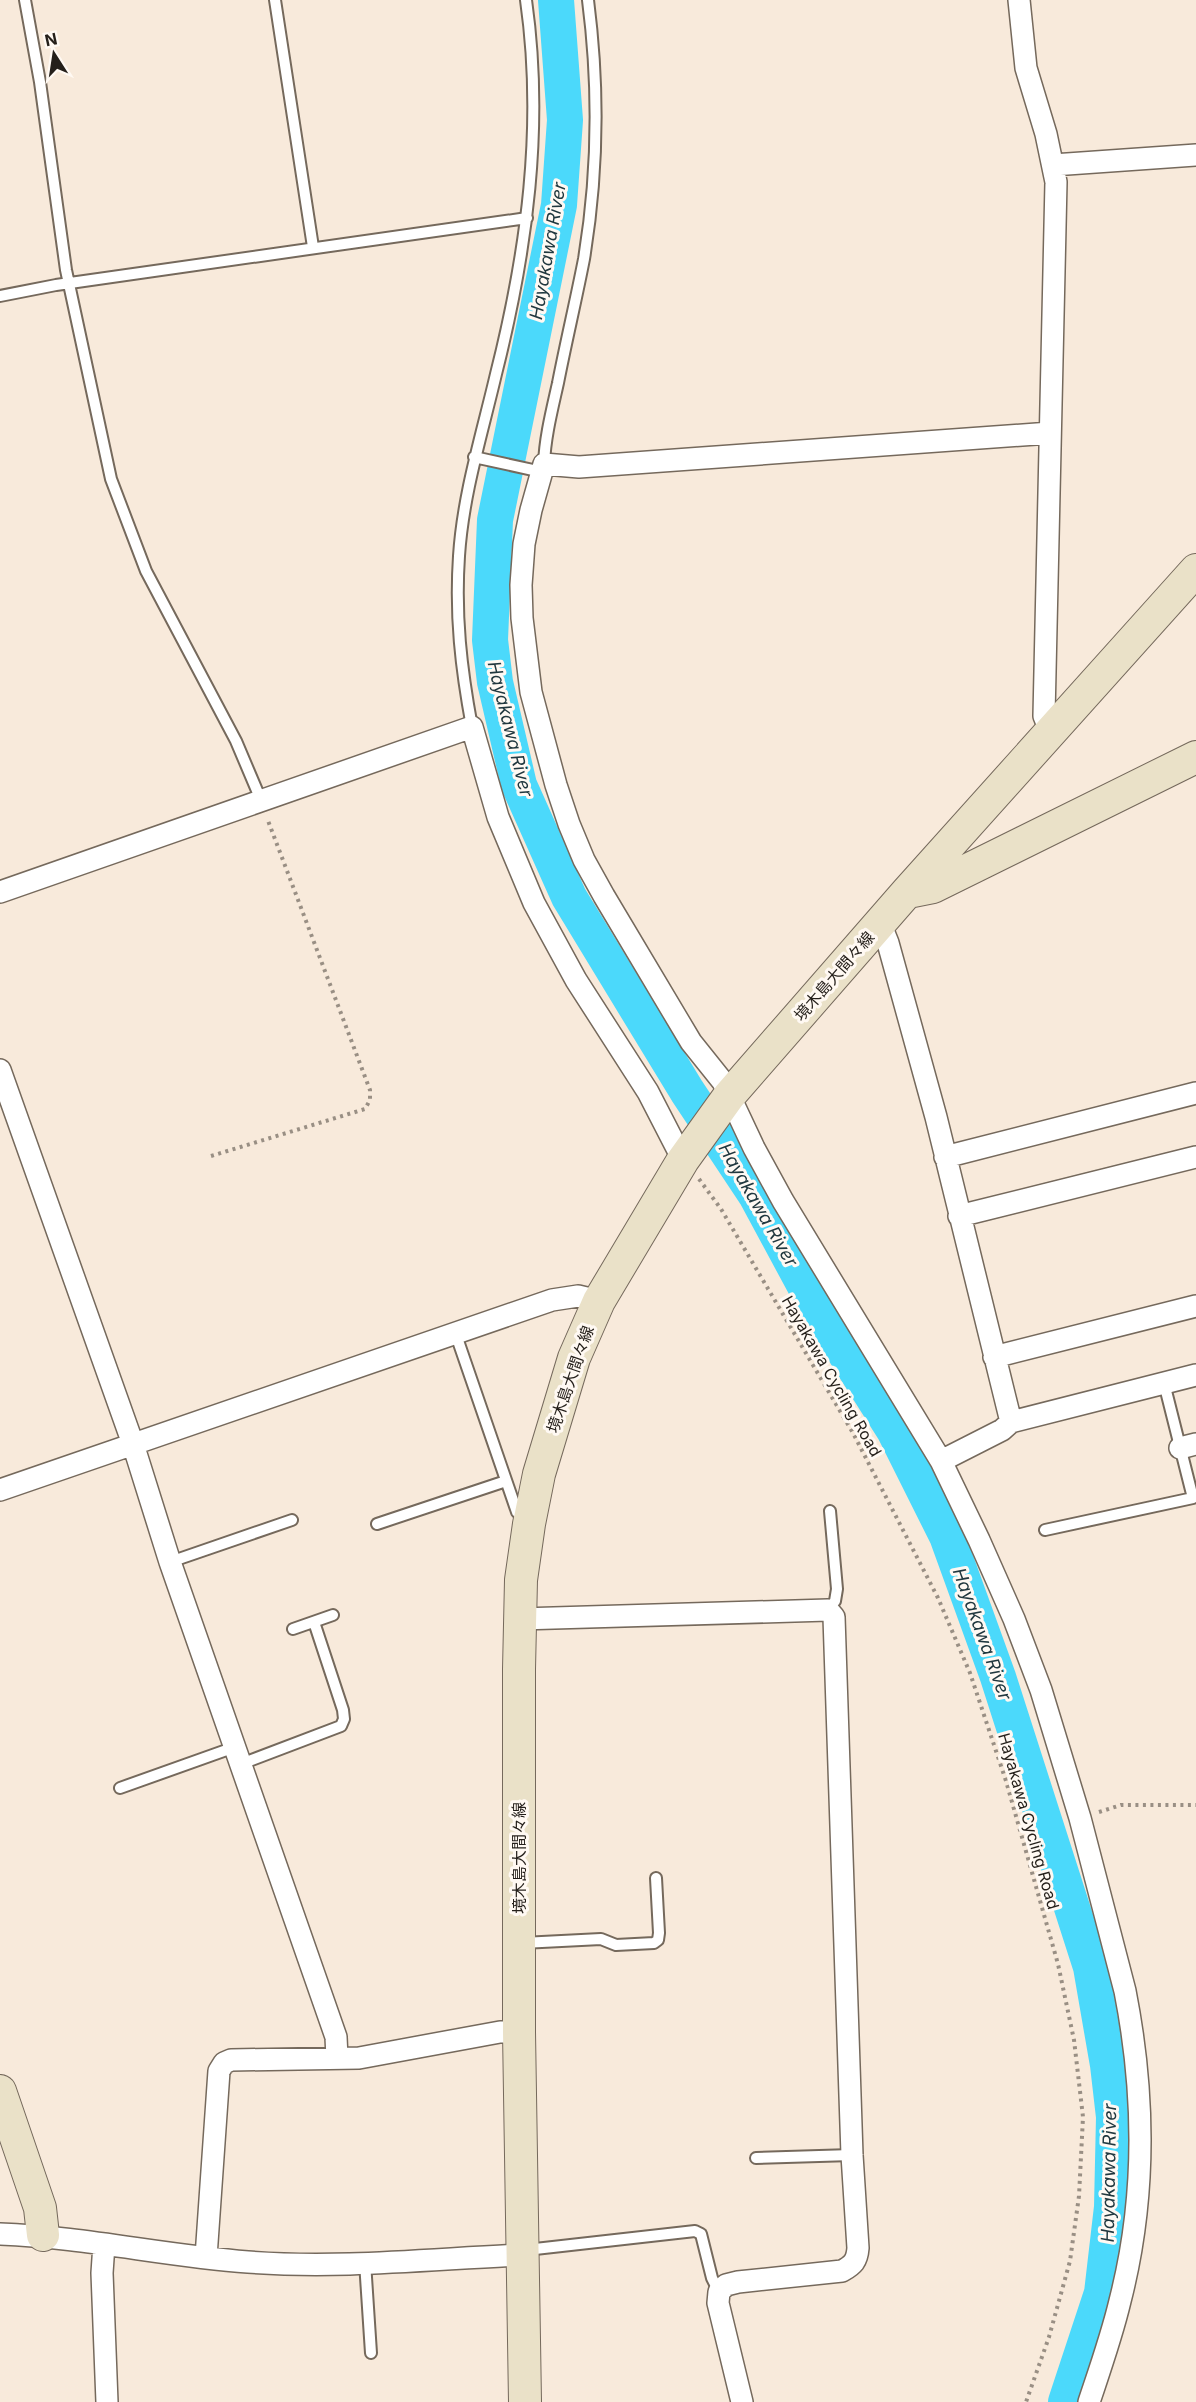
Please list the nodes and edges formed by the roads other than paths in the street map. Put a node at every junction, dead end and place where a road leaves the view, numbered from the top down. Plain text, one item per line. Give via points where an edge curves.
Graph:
1 (25, 0) edge
2 (275, 0) edge
3 (526, 0) edge
4 (588, 0) edge
5 (1019, 0) edge
6 (1196, 155) edge
7 (1053, 165) junction
8 (527, 218) junction
9 (313, 247) junction
10 (69, 283) junction
11 (0, 296) edge
12 (1050, 433) junction
13 (478, 458) junction
14 (540, 469) junction
15 (1196, 570) edge
16 (472, 727) junction
17 (1051, 733) junction
18 (1196, 757) edge
19 (261, 800) junction
20 (0, 892) edge
21 (907, 892) junction
22 (880, 923) junction
23 (0, 1070) edge
24 (1196, 1093) edge
25 (726, 1101) junction
26 (945, 1157) junction
27 (1196, 1157) edge
28 (688, 1162) junction
29 (959, 1216) junction
30 (599, 1301) junction
31 (1196, 1306) edge
32 (455, 1332) junction
33 (994, 1357) junction
34 (1196, 1375) edge
35 (1164, 1383) junction
36 (1011, 1422) junction
37 (133, 1444) junction
38 (1188, 1446) edge
39 (941, 1461) junction
40 (506, 1481) junction
41 (0, 1490) edge
42 (830, 1511) dead end
43 (292, 1520) dead end
44 (377, 1524) dead end
45 (529, 1524) junction
46 (1045, 1530) dead end
47 (170, 1562) junction
48 (828, 1610) junction
49 (333, 1616) dead end
50 (520, 1619) junction
51 (314, 1622) junction
52 (293, 1629) dead end
53 (238, 1756) junction
54 (120, 1788) dead end
55 (656, 1878) dead end
56 (519, 1944) junction
57 (519, 2032) junction
58 (337, 2058) junction
59 (0, 2091) edge
60 (852, 2155) junction
61 (756, 2158) dead end
62 (0, 2234) edge
63 (43, 2235) junction
64 (104, 2244) junction
65 (521, 2255) junction
66 (206, 2257) junction
67 (365, 2262) junction
68 (719, 2292) junction
69 (370, 2353) dead end
70 (107, 2402) edge
71 (525, 2402) edge
72 (742, 2402) edge
73 (1089, 2402) edge

1 - 10 lane
2 - 9 lane
3 - 8 lane via 533,114
4 - 14 lane via 595,100 591,213
5 - 7 street via 1026,69
6 - 7 street
7 - 12 street via 1056,252
8 - 9 lane
8 - 13 lane
9 - 10 lane
10 - 11 lane
10 - 19 lane via 111,479 146,571 236,741
12 - 14 street
12 - 17 street via 1044,716
13 - 14 lane
13 - 16 lane via 459,554 458,591 459,649
14 - 25 street via 524,544 522,618 531,692 556,785 584,860 691,1042 723,1082
15 - 17 main road, 境木島大間々線
16 - 19 street
16 - 28 street via 498,817 534,903 576,980
17 - 21 main road, 境木島大間々線
18 - 21 main road via 933,887
19 - 20 street
21 - 22 main road, 境木島大間々線
22 - 25 main road, 境木島大間々線
22 - 26 street
23 - 37 street
24 - 26 street
25 - 28 main road, 境木島大間々線
25 - 39 street
26 - 29 street
27 - 29 street
28 - 30 main road, 境木島大間々線
29 - 33 street
30 - 32 street via 578,1296 552,1300
30 - 45 main road, 境木島大間々線 via 574,1358 554,1420
31 - 33 street
32 - 37 street
32 - 40 lane
33 - 36 street
34 - 35 street
35 - 36 street
35 - 38 lane
36 - 39 street
37 - 41 street
37 - 47 street
38 - 46 lane via 1193,1498
39 - 73 street via 1014,1618 1041,1690 1080,1818 1132,2027 1140,2109 1140,2178 1128,2267
40 - 44 lane
40 - 45 lane via 517,1512
42 - 48 lane via 837,1589
43 - 47 lane
45 - 50 main road, 境木島大間々線
47 - 53 street
48 - 50 street
48 - 60 street via 834,1617
49 - 51 lane
50 - 56 main road, 境木島大間々線
51 - 52 lane
51 - 53 lane via 343,1710 341,1726
53 - 54 lane
53 - 58 street via 336,2037
55 - 56 lane via 659,1934 654,1943 616,1945 601,1939
56 - 57 main road, 境木島大間々線
57 - 58 street via 500,2032 359,2058
57 - 65 main road, 境木島大間々線
58 - 66 street via 224,2063 219,2071
59 - 63 main road via 40,2208
60 - 61 lane
60 - 68 street via 858,2248 852,2266 842,2271 738,2282
62 - 63 street
63 - 64 street
64 - 66 street
64 - 70 street
65 - 67 street
65 - 68 lane via 535,2249 695,2231 704,2241
65 - 71 main road, 境木島大間々線
66 - 67 street via 293,2264
67 - 69 lane
68 - 72 street via 718,2303

